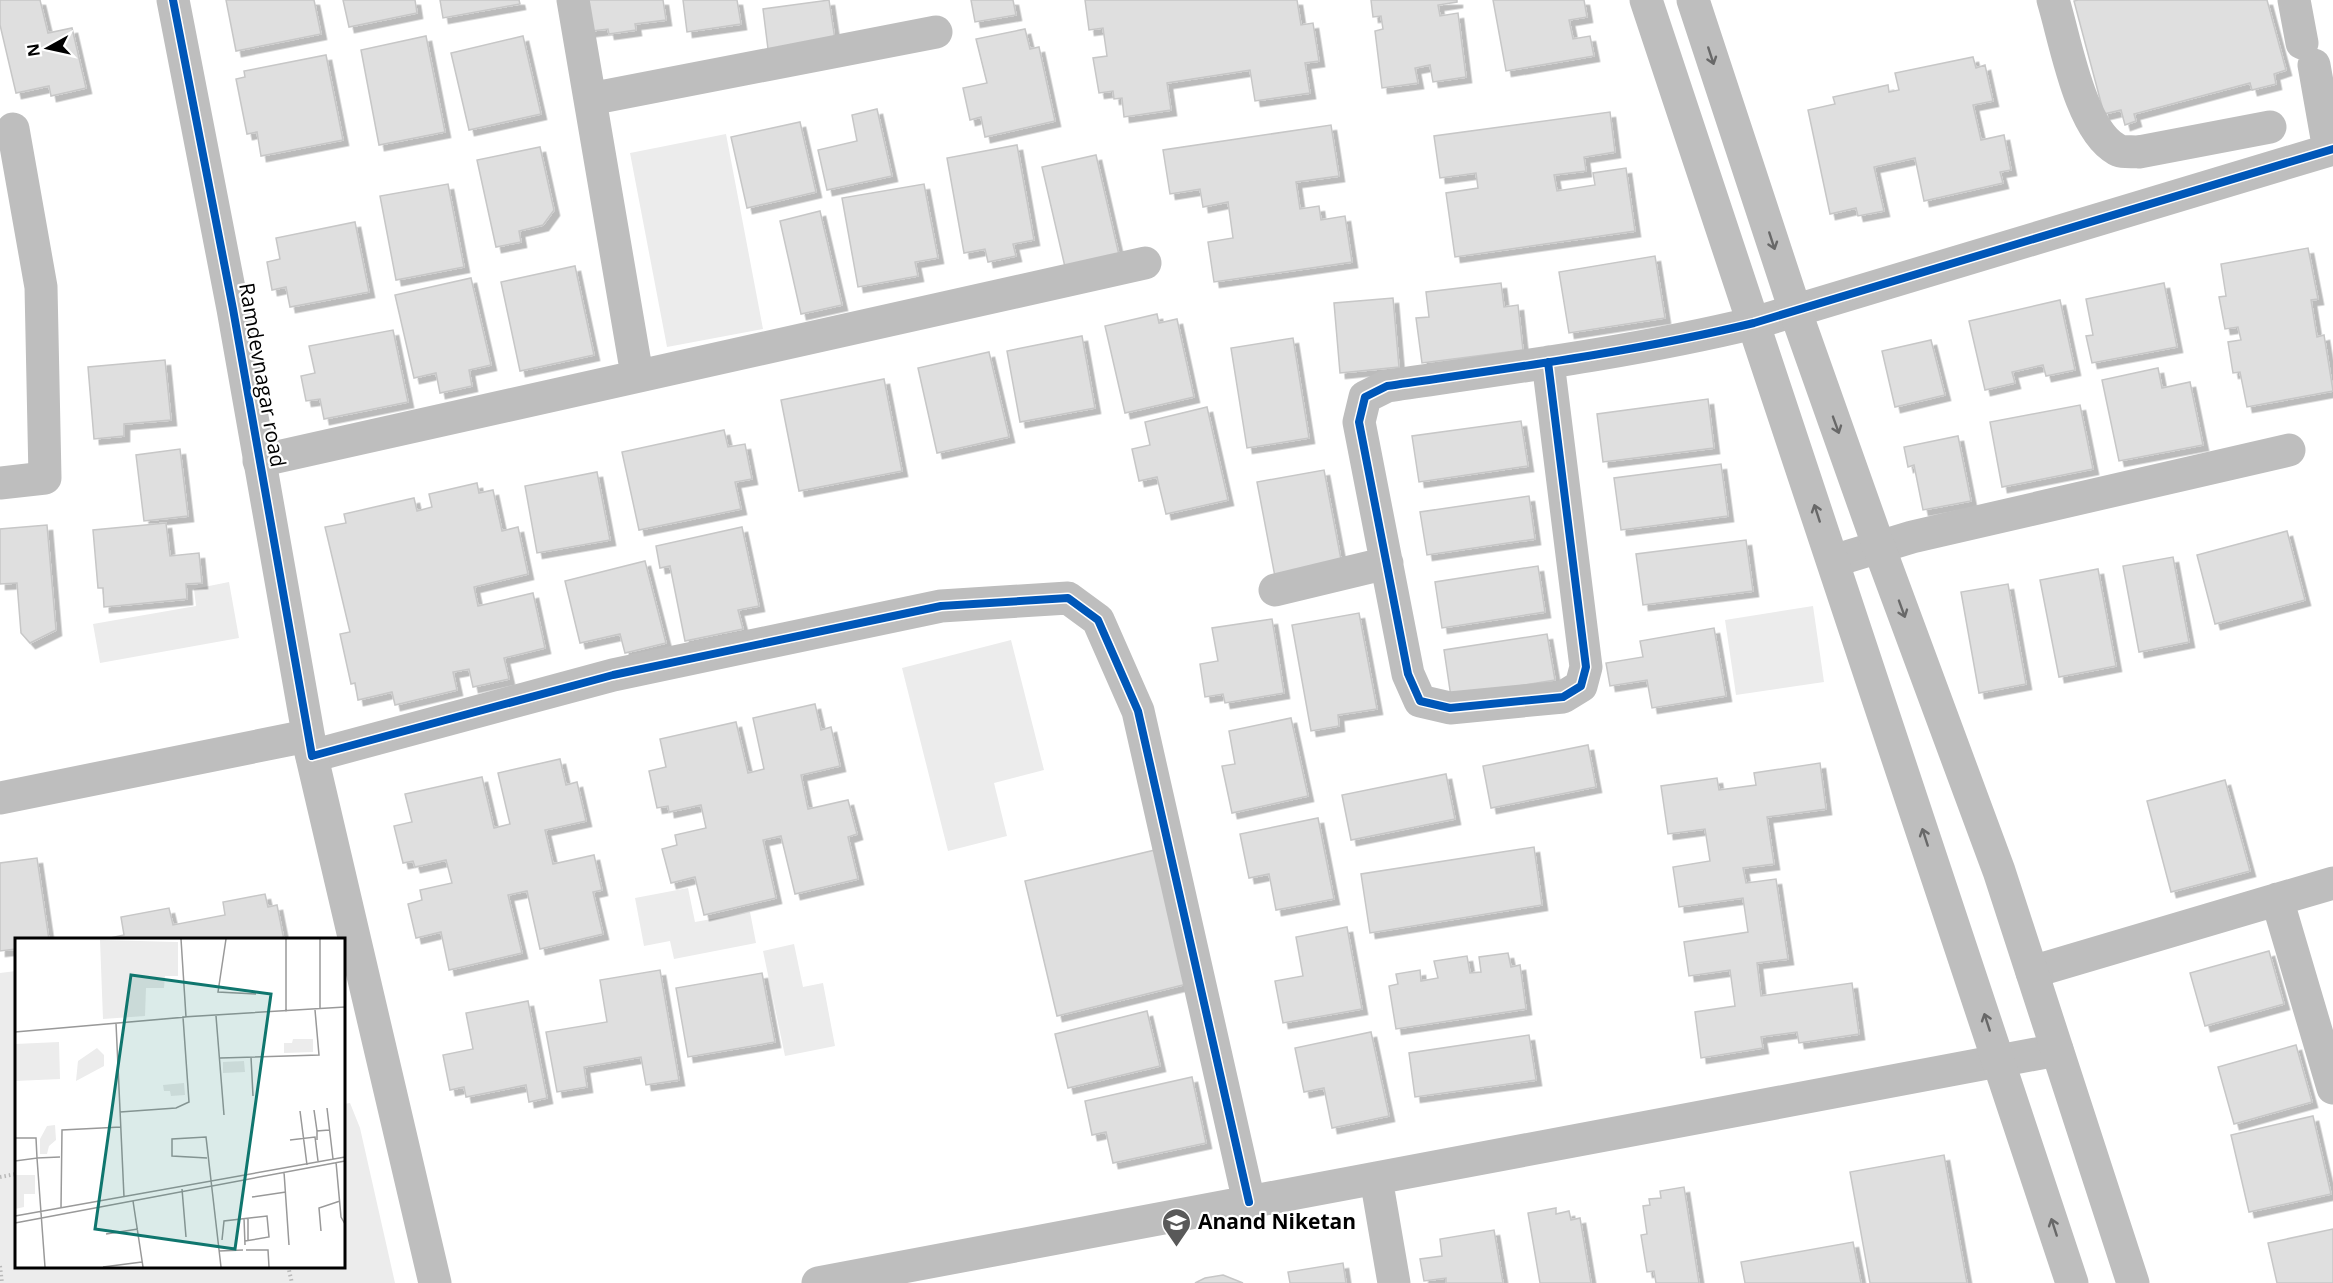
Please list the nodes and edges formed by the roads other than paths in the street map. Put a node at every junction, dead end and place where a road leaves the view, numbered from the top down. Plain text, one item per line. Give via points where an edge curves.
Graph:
1 (174, 0) edge
2 (573, 0) edge
3 (1646, 0) edge
4 (1693, 0) edge
5 (2053, 0) edge
6 (2294, 0) edge
7 (936, 32) dead end
8 (590, 99) junction
9 (2270, 127) dead end
10 (13, 129) dead end
11 (2331, 149) edge
12 (1145, 263) dead end
13 (1795, 310) junction
14 (1754, 323) junction
15 (1548, 362) junction
16 (637, 375) junction
17 (2289, 450) dead end
18 (259, 460) junction
19 (0, 483) edge
20 (1879, 547) junction
21 (1833, 561) junction
22 (1387, 563) junction
23 (1275, 590) dead end
24 (312, 756) junction
25 (0, 798) edge
26 (2333, 883) edge
27 (2277, 899) junction
28 (2032, 972) junction
29 (2057, 1050) junction
30 (2000, 1060) junction
31 (2333, 1088) edge
32 (1376, 1178) junction
33 (1250, 1202) junction
34 (435, 1283) edge
35 (818, 1283) edge
36 (1394, 1283) edge
37 (2072, 1283) edge
38 (2133, 1283) edge

1 - 18 street, Ramdevnagar road
2 - 8 street
3 - 14 street
4 -> 13 street
5 - 9 street via 2084,108 2097,134 2117,150 2139,152
6 - 11 street
7 - 8 street
8 - 16 street
10 - 19 street via 41,287 45,478
11 - 13 street
12 - 16 street
13 - 14 street
13 -> 20 street
14 - 15 street via 1694,338
21 -> 14 street
15 - 22 street via 1387,386 1365,397 1359,422
15 - 22 street via 1586,667 1581,686 1563,697 1461,707 1420,701 1408,674
16 - 18 street
17 - 20 street
18 - 24 street, Ramdevnagar road
20 - 21 street
20 -> 28 street via 1999,871
30 -> 21 street
22 - 23 street
24 - 25 street via 307,736
24 - 33 street via 613,675 941,606 1068,598 1098,620 1138,711
24 - 34 street, Ramdevnagar road
26 - 27 street
27 - 28 street
27 - 31 street
28 - 29 street
29 - 30 street
29 - 38 street
30 - 32 street
37 -> 30 street
32 - 33 street
32 - 36 street
33 - 35 street

